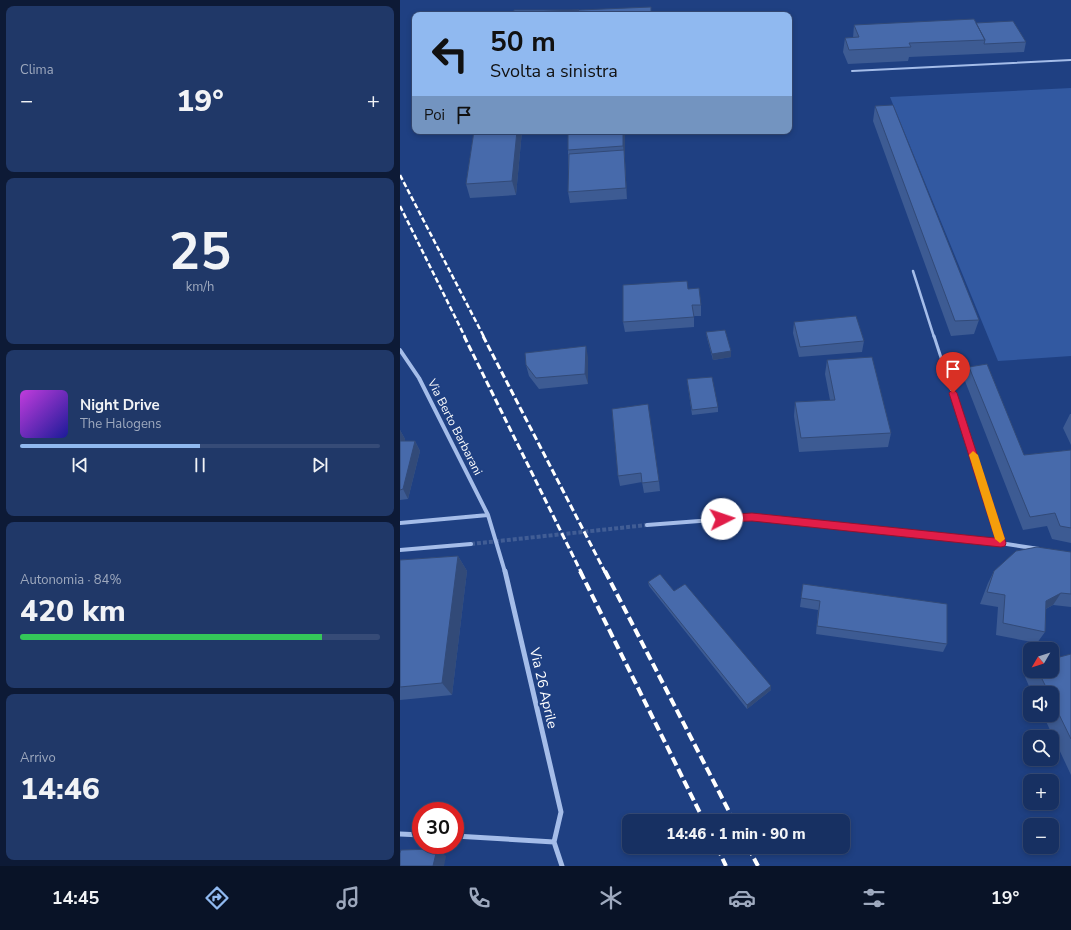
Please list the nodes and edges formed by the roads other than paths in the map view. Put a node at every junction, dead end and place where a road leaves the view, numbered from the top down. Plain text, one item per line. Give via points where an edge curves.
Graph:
1 (1071, 60) edge
2 (852, 71) edge
3 (913, 271) dead end
4 (400, 350) edge
5 (488, 516) junction
6 (400, 524) edge
7 (647, 525) tunnel mouth
8 (1001, 543) junction
9 (471, 544) tunnel mouth
10 (400, 550) edge
11 (1048, 550) edge
12 (400, 834) edge
13 (412, 835) edge
14 (464, 837) edge
15 (554, 842) junction
16 (562, 866) edge

1 - 2 lane
3 - 8 lane
4 - 5 street, Via Berto Barbarani via 419,378
5 - 6 street
5 - 15 street, Via 26 Aprile via 504,567 561,812
7 - 8 street via 752,517
8 - 11 street
9 - 10 street
12 - 13 street
14 - 15 street
15 - 16 street

